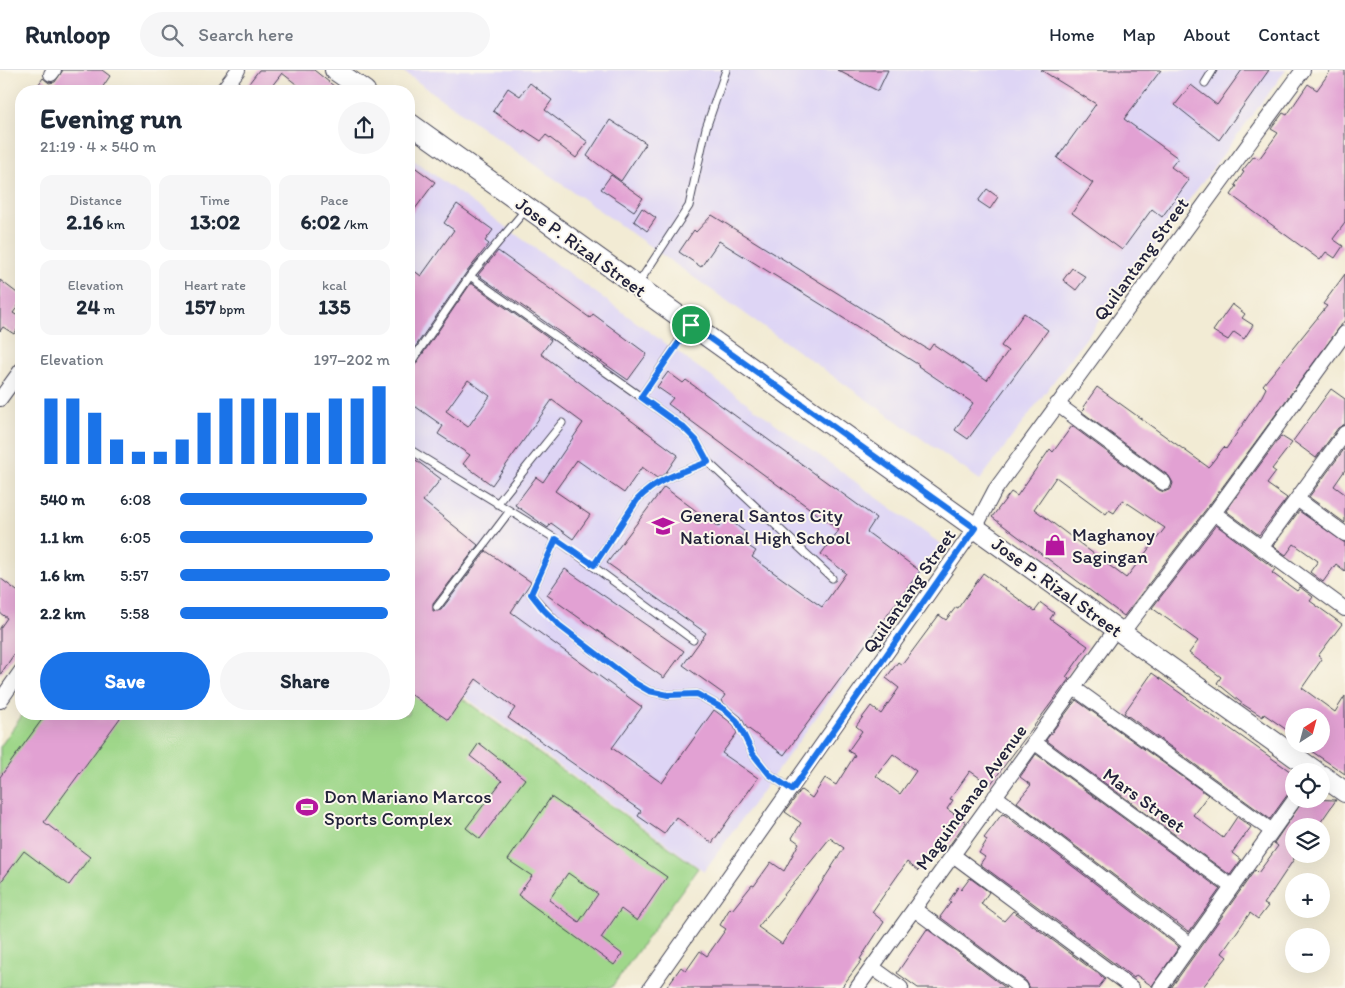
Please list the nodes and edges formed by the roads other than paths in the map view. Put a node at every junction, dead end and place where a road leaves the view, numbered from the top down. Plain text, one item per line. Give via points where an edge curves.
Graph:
1 (238, 70) edge
2 (336, 70) edge
3 (726, 70) edge
4 (1213, 70) edge
5 (1303, 70) edge
6 (1205, 83) dead end
7 (227, 85) edge
8 (357, 85) edge
9 (415, 129) edge
10 (527, 208) junction
11 (470, 276) junction
12 (637, 286) junction
13 (691, 325) junction
14 (1345, 333) edge
15 (415, 356) edge
16 (15, 378) edge
17 (2, 394) edge
18 (641, 397) junction
19 (1057, 404) junction
20 (562, 423) dead end
21 (1345, 433) edge
22 (1340, 449) edge
23 (415, 453) edge
24 (708, 462) junction
25 (1164, 483) dead end
26 (1297, 500) junction
27 (498, 504) junction
28 (509, 512) junction
29 (1214, 513) junction
30 (975, 528) junction
31 (1345, 534) edge
32 (556, 539) junction
33 (1261, 548) junction
34 (594, 565) junction
35 (832, 578) dead end
36 (437, 607) dead end
37 (1345, 609) edge
38 (1119, 631) junction
39 (693, 640) dead end
40 (15, 680) edge
41 (1074, 688) junction
42 (0, 701) edge
43 (1034, 742) junction
44 (1304, 763) edge
45 (1330, 782) edge
46 (792, 790) junction
47 (1345, 792) edge
48 (996, 796) junction
49 (1289, 808) edge
50 (1272, 831) junction
51 (952, 855) junction
52 (1232, 887) junction
53 (914, 909) junction
54 (1191, 944) junction
55 (872, 967) junction
56 (650, 988) edge
57 (857, 988) edge
58 (901, 988) edge
59 (1021, 988) edge
60 (1132, 988) edge
61 (1160, 988) edge

1 - 7 street
2 - 8 street
3 - 12 lane via 706,128 690,206
4 - 6 lane
5 - 19 street, Quilantang Street
9 - 10 street, Jose P. Rizal Street
10 - 11 lane
10 - 12 street, Jose P. Rizal Street
11 - 15 lane
11 - 18 lane
12 - 13 street, Jose P. Rizal Street
13 - 18 lane
13 - 30 street, Jose P. Rizal Street
14 - 29 street, Maguindanao Avenue
16 - 17 street
18 - 24 lane via 684,428 696,440
19 - 25 street
19 - 30 street, Quilantang Street via 994,490
20 - 27 lane
21 - 22 street
22 - 26 street
23 - 27 lane
24 - 34 lane via 666,477 645,491
24 - 35 lane
26 - 31 street
26 - 33 street
27 - 28 lane
28 - 32 lane
28 - 36 lane
29 - 33 street
29 - 38 street, Maguindanao Avenue
30 - 38 street, Jose P. Rizal Street
30 - 46 street, Quilantang Street
32 - 34 lane
32 - 46 lane via 531,594 543,609 560,626 649,691 668,695 697,694 724,709 737,721 753,754 769,774
33 - 37 street
34 - 39 lane
38 - 41 street, Maguindanao Avenue
38 - 44 street, Jose P. Rizal Street
40 - 42 street
41 - 43 street, Maguindanao Avenue
41 - 50 street
43 - 48 street, Maguindanao Avenue
43 - 52 street, Mars Street
45 - 47 street
46 - 56 street, Quilantang Street
48 - 51 street, Maguindanao Avenue
48 - 54 street
49 - 50 street
50 - 52 street
51 - 53 street, Maguindanao Avenue
51 - 60 street
52 - 54 street
53 - 55 street, Maguindanao Avenue
53 - 59 street
54 - 61 street
55 - 57 street, Maguindanao Avenue
55 - 58 street

